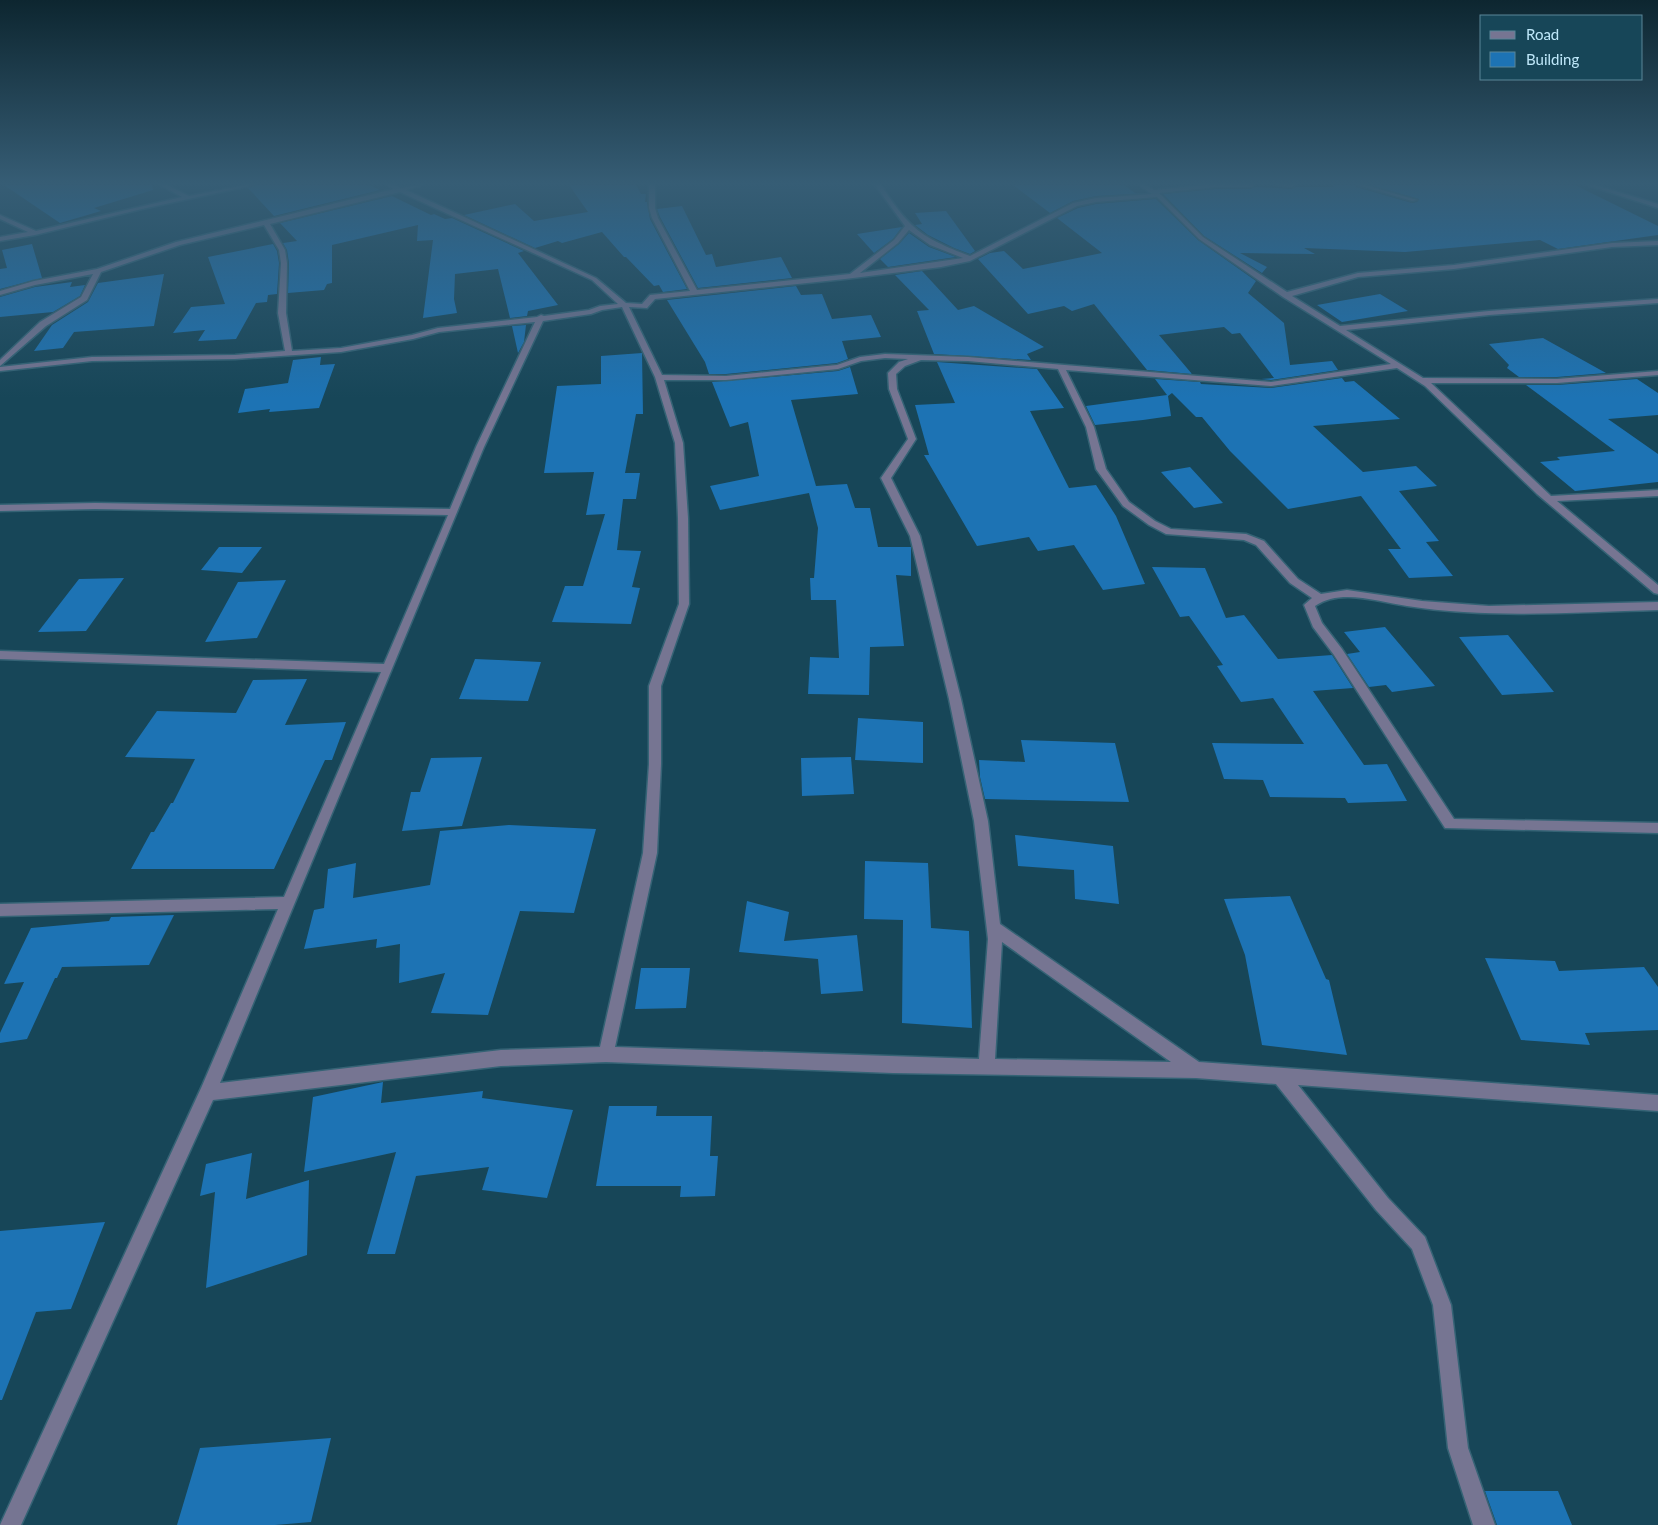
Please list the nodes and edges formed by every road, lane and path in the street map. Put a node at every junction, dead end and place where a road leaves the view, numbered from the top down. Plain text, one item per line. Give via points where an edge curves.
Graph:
1 (141, 256) edge
2 (283, 256) edge
3 (545, 256) edge
4 (675, 256) edge
5 (876, 256) edge
6 (963, 256) edge
7 (975, 256) edge
8 (1228, 256) edge
9 (1532, 256) edge
10 (970, 259) junction
11 (99, 271) junction
12 (850, 276) junction
13 (0, 293) edge
14 (695, 293) junction
15 (1286, 296) junction
16 (1658, 301) edge
17 (624, 305) junction
18 (540, 318) junction
19 (1339, 328) junction
20 (288, 354) junction
21 (927, 357) junction
22 (0, 364) edge
23 (1400, 365) junction
24 (1061, 367) junction
25 (1, 373) edge
26 (1658, 373) edge
27 (659, 377) junction
28 (1423, 380) junction
29 (1658, 493) edge
30 (1548, 498) junction
31 (0, 508) edge
32 (453, 512) junction
33 (1658, 591) edge
34 (1318, 597) junction
35 (1658, 606) edge
36 (0, 655) edge
37 (388, 668) junction
38 (1658, 828) edge
39 (288, 903) junction
40 (0, 910) edge
41 (994, 928) junction
42 (606, 1054) junction
43 (986, 1066) junction
44 (1196, 1070) junction
45 (1280, 1076) junction
46 (208, 1092) junction
47 (1658, 1103) edge
48 (10, 1525) edge
49 (1484, 1525) edge

1 - 11 street
2 - 20 street via 282,313
3 - 17 street via 594,279
4 - 14 street
5 - 12 street via 862,270
6 - 10 street
7 - 10 street
8 - 15 street
9 - 15 street via 1358,275
10 - 12 street
11 - 13 street
11 - 22 street via 84,298 43,324
12 - 14 street
14 - 17 street via 653,298 644,306
15 - 19 street
16 - 19 street
17 - 18 street
17 - 27 street
18 - 20 street via 438,330 413,338 341,350
18 - 32 street
19 - 23 street
20 - 25 street via 92,359 11,368
21 - 24 street
21 - 27 street via 877,357 838,367 726,378
21 - 41 street via 902,364 892,373 893,389 912,439 886,478 915,536 955,699 981,821
23 - 24 street via 1271,384
23 - 28 street
24 - 34 street via 1090,427 1102,469 1126,504 1169,532 1246,537 1260,543 1294,581
26 - 28 street via 1557,381
27 - 42 street via 678,443 684,604 655,686 650,853
28 - 30 street
29 - 30 street
30 - 33 street
31 - 32 street via 96,506
32 - 37 street
34 - 35 street via 1353,594 1416,605 1484,610
34 - 38 street via 1309,605 1317,624 1450,824
36 - 37 street
37 - 39 street
39 - 40 street
39 - 46 street
41 - 43 street
41 - 44 street
42 - 43 street
42 - 46 street via 501,1058
43 - 44 street
44 - 45 street
45 - 47 street
45 - 49 street via 1382,1204 1419,1243 1442,1305 1458,1448
46 - 48 street

